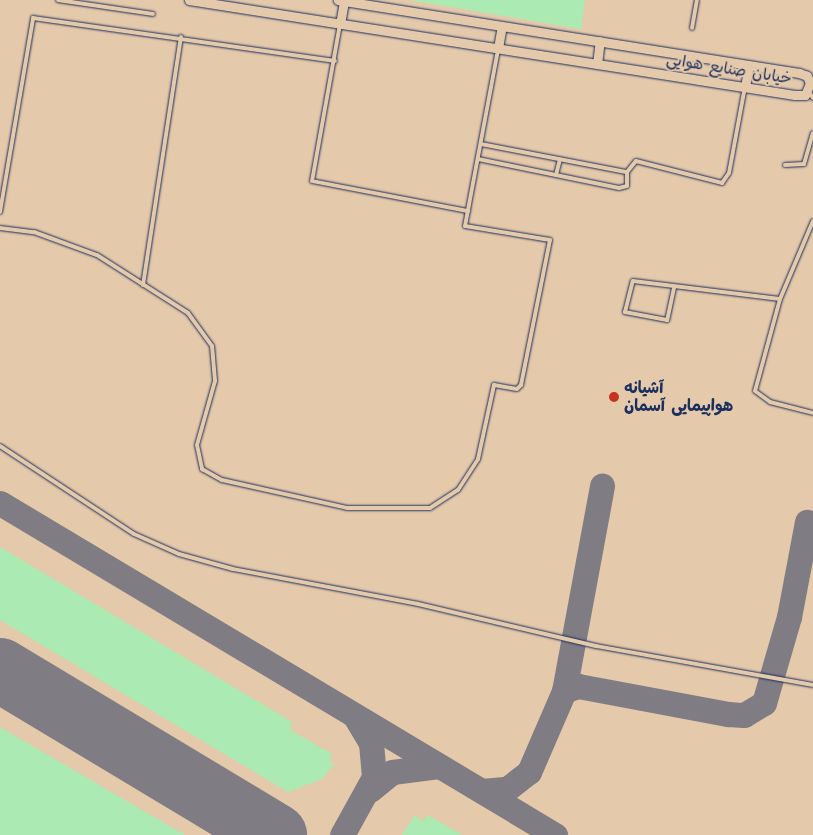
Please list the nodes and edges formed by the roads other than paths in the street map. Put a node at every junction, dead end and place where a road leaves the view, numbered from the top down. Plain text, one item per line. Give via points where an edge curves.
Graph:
1 (58, 0) edge
2 (188, 0) edge
3 (341, 0) edge
4 (697, 0) edge
5 (153, 14) dead end
6 (340, 24) junction
7 (502, 26) junction
8 (692, 28) dead end
9 (181, 37) junction
10 (600, 41) junction
11 (498, 48) junction
12 (335, 61) junction
13 (596, 64) junction
14 (749, 65) junction
15 (745, 87) junction
16 (810, 94) edge
17 (813, 133) edge
18 (481, 144) junction
19 (478, 159) junction
20 (560, 160) junction
21 (785, 166) dead end
22 (627, 172) junction
23 (556, 175) junction
24 (468, 211) junction
25 (0, 212) edge
26 (813, 221) edge
27 (0, 228) edge
28 (143, 285) junction
29 (674, 288) junction
30 (780, 299) junction
31 (813, 413) edge
32 (0, 446) edge
33 (813, 685) edge

1 - 5 lane
2 - 6 street, خیابان صنایع هوایی
3 - 6 street
3 - 7 street, خیابان صنایع هوایی
4 - 8 lane
6 - 11 street, خیابان صنایع هوایی
6 - 12 lane
7 - 10 street, خیابان صنایع هوایی
7 - 11 street
9 - 12 lane
9 - 25 lane via 33,18
9 - 28 lane
10 - 13 street
10 - 14 street, خیابان صنایع هوایی
11 - 13 street, خیابان صنایع هوایی
11 - 18 lane
12 - 24 lane via 312,181
13 - 15 street, خیابان صنایع هوایی
14 - 15 street
14 - 16 street, خیابان صنایع هوایی via 807,76
15 - 16 street, خیابان صنایع هوایی via 795,95
15 - 22 lane via 727,181 636,161
17 - 21 lane via 804,164
18 - 19 lane
18 - 20 lane
19 - 23 lane
19 - 24 lane
20 - 22 lane
20 - 23 lane
22 - 23 lane via 627,186 619,188
24 - 28 lane via 466,226 550,240 521,385 517,389 494,385 478,459 458,490 430,508 347,508 222,480 202,469 197,445 215,381 212,346 188,313
26 - 30 lane
27 - 28 lane via 68,243
29 - 29 lane via 667,320 625,312 633,281
29 - 30 lane
30 - 31 lane via 755,391 770,402
32 - 33 lane via 134,534 179,554 233,570 418,604 596,646

